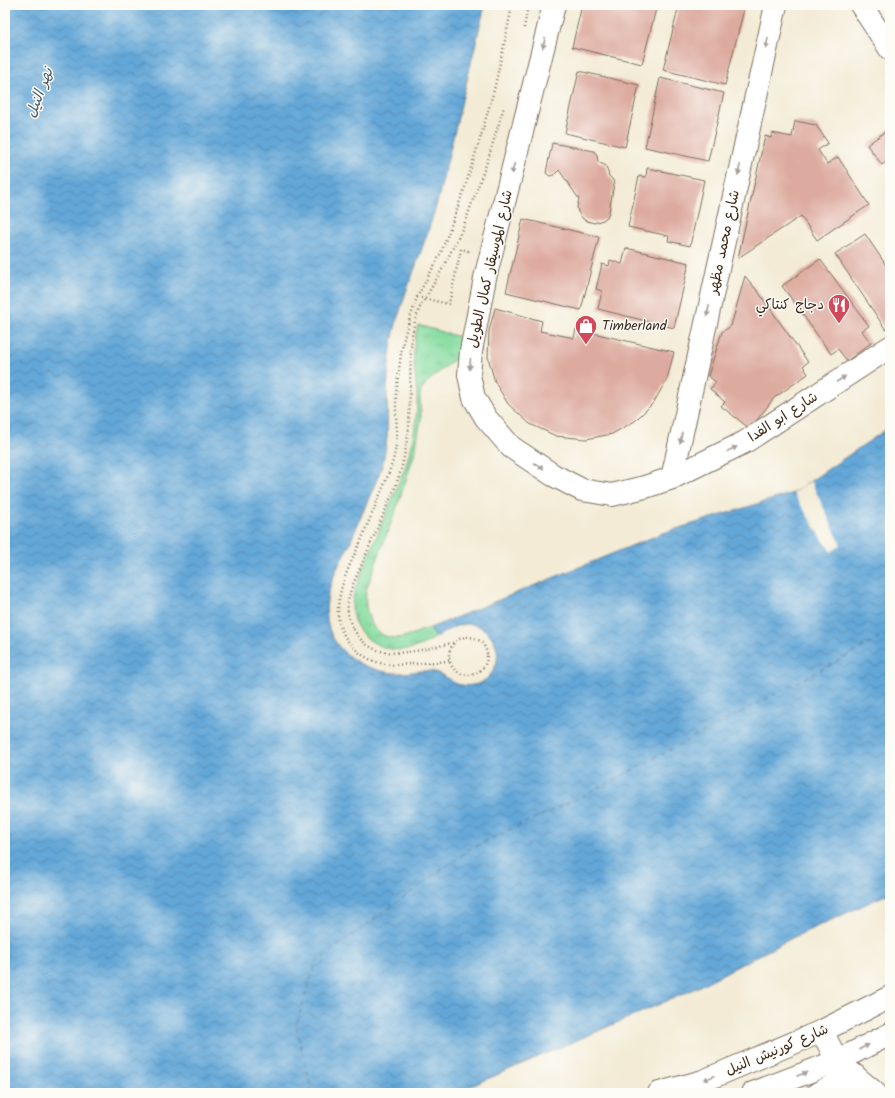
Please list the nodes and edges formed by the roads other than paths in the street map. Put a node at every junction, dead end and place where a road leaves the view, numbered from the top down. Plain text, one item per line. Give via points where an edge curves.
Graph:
1 (554, 5) edge
2 (776, 5) edge
3 (861, 5) edge
4 (890, 49) edge
5 (890, 347) edge
6 (672, 478) junction
7 (882, 1001) edge
8 (822, 1031) junction
9 (890, 1033) edge
10 (837, 1060) junction
11 (854, 1075) junction
12 (659, 1093) edge
13 (753, 1093) edge
14 (818, 1093) edge
15 (875, 1093) edge

1 -> 6 street, شارع الموسيقار كمال الطويل via 485,278 471,351 469,375 474,398 486,418 511,447 553,475 582,490 612,495
2 -> 6 street, شارع محمد مظهر
3 - 4 street
6 -> 5 street, شارع ابو الفدا via 745,442
7 - 8 street, شارع كورنيش النيل
7 - 9 street
8 - 10 street
8 -> 12 street, شارع كورنيش النيل via 702,1081
10 -> 9 street
10 - 11 street
13 -> 10 street
11 - 14 street
11 - 15 street

